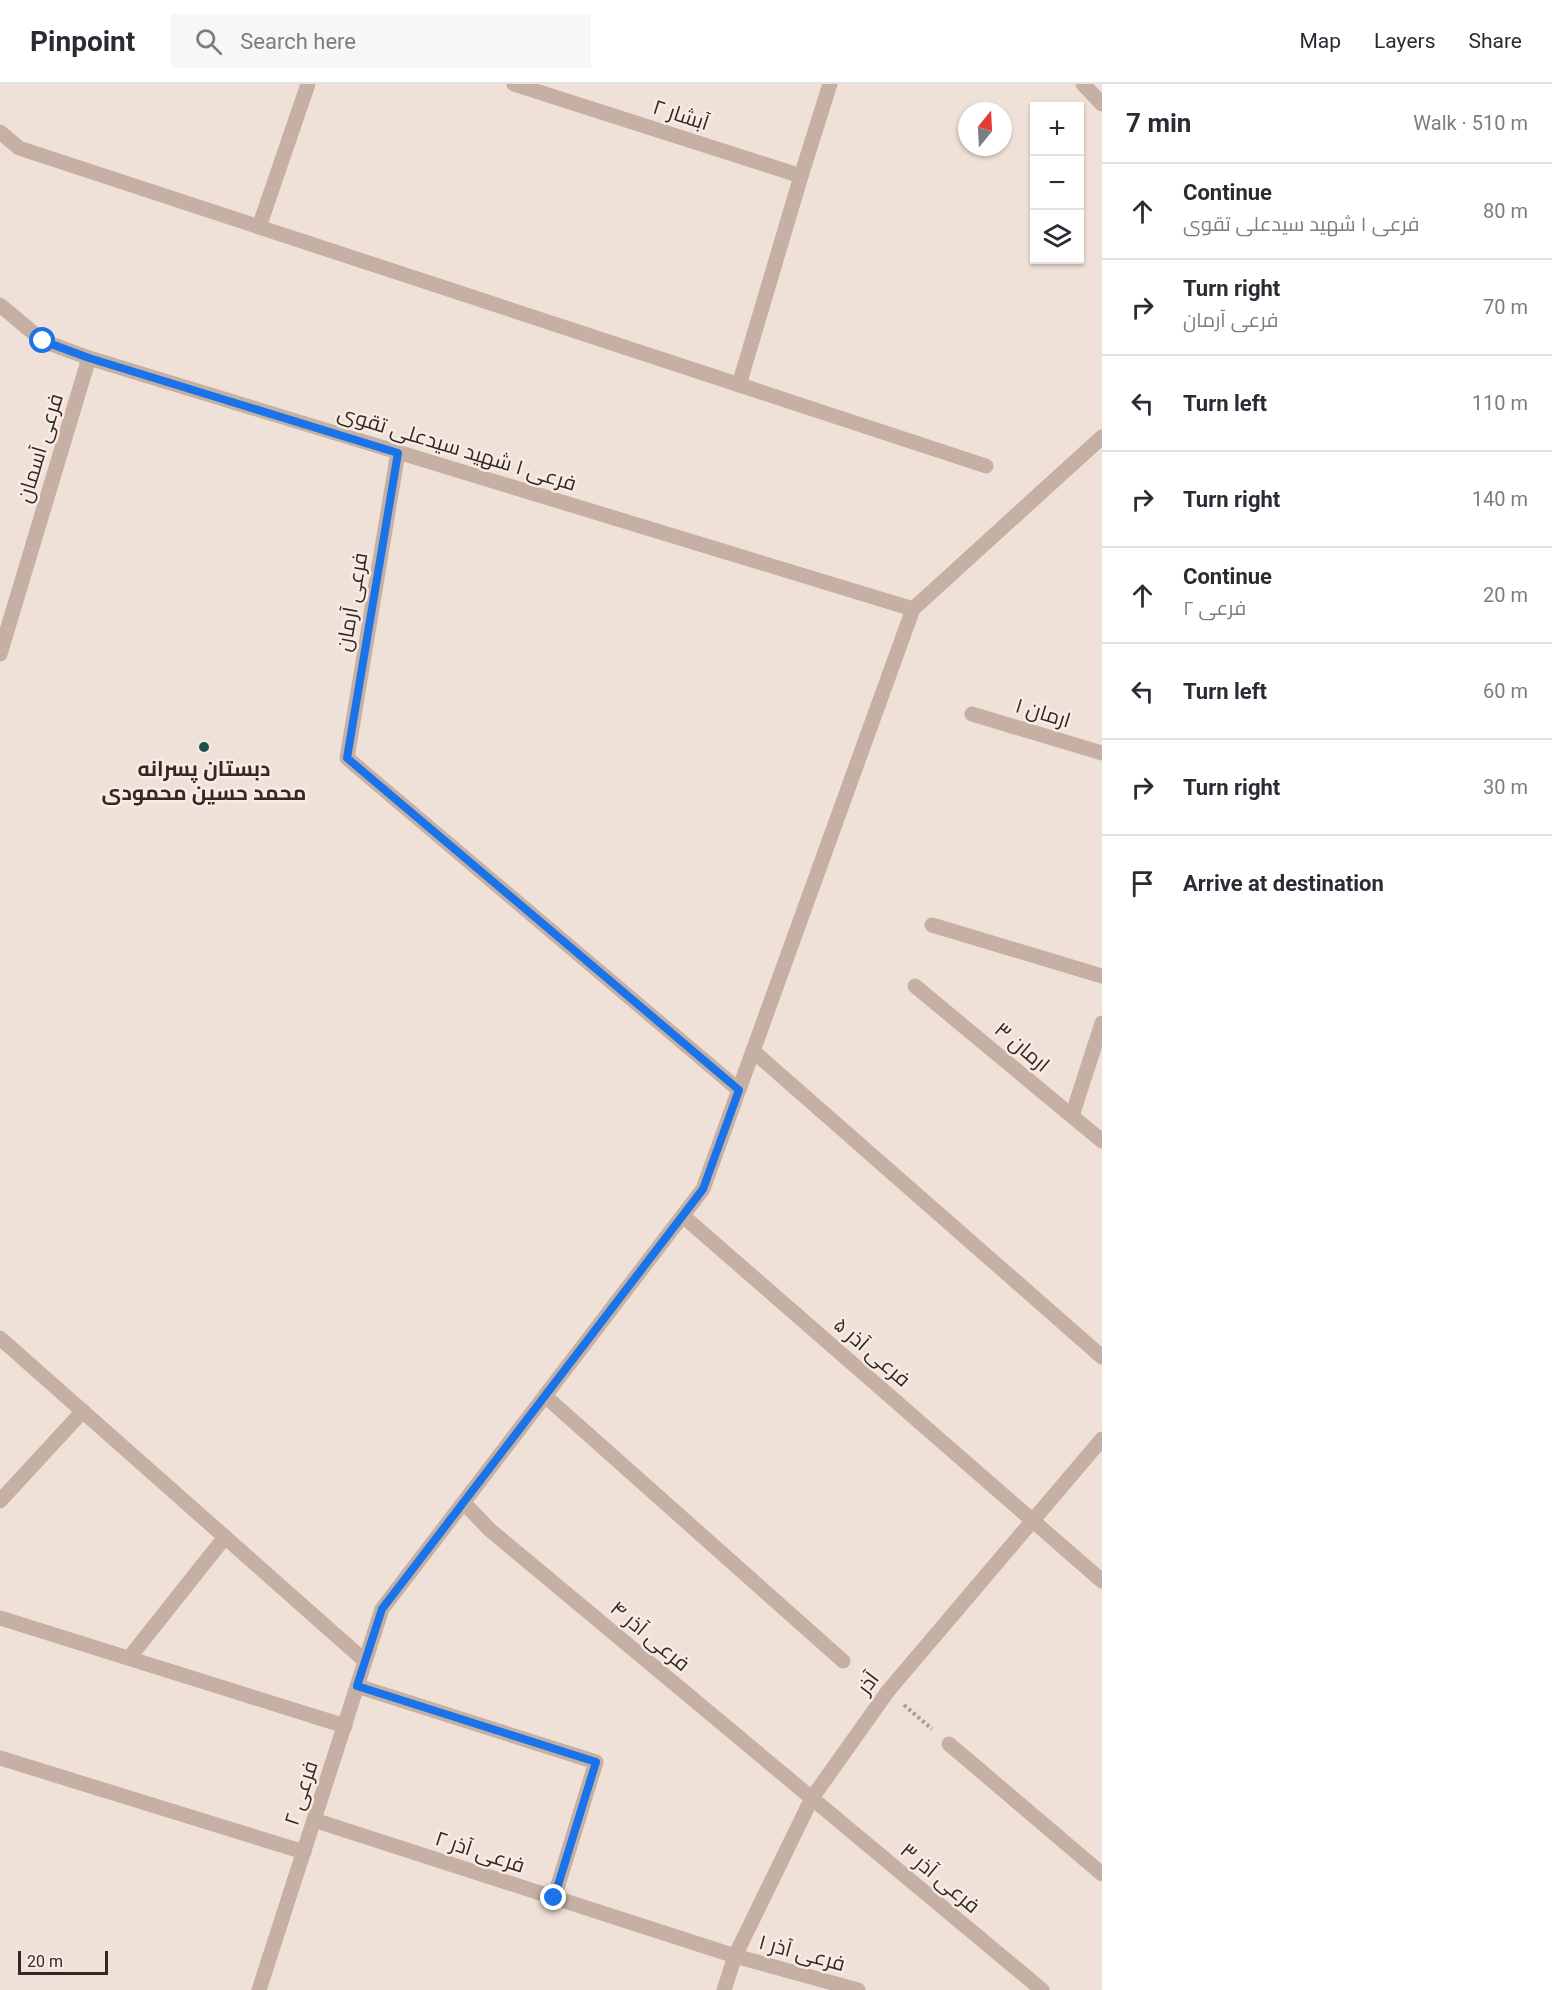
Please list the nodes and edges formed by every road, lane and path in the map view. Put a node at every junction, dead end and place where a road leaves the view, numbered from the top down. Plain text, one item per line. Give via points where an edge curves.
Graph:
1 (308, 84) edge
2 (514, 84) edge
3 (830, 84) edge
4 (1083, 84) edge
5 (1102, 104) edge
6 (0, 132) edge
7 (801, 176) junction
8 (259, 226) junction
9 (0, 305) edge
10 (89, 358) junction
11 (739, 385) junction
12 (1102, 437) edge
13 (398, 453) junction
14 (986, 466) dead end
15 (7, 608) edge
16 (913, 609) junction
17 (0, 654) edge
18 (972, 714) dead end
19 (1102, 753) edge
20 (932, 925) dead end
21 (1102, 976) edge
22 (915, 986) dead end
23 (1102, 1023) edge
24 (753, 1051) junction
25 (739, 1090) junction
26 (1072, 1116) junction
27 (1102, 1141) edge
28 (683, 1215) junction
29 (0, 1338) edge
30 (1102, 1357) edge
31 (545, 1396) junction
32 (83, 1411) junction
33 (1102, 1439) edge
34 (0, 1501) edge
35 (464, 1503) junction
36 (1033, 1520) junction
37 (225, 1537) junction
38 (1102, 1581) edge
39 (0, 1618) edge
40 (129, 1659) junction
41 (365, 1661) junction
42 (843, 1661) dead end
43 (357, 1686) junction
44 (888, 1691) junction
45 (345, 1726) junction
46 (949, 1744) joint
47 (0, 1758) edge
48 (812, 1798) junction
49 (314, 1820) junction
50 (304, 1852) junction
51 (1102, 1874) edge
52 (554, 1898) junction
53 (735, 1956) junction
54 (259, 1990) edge
55 (724, 1990) edge
56 (858, 1990) edge
57 (1042, 1990) edge

1 - 8 street
2 - 7 street, آبشار ۲
3 - 7 street
4 - 5 street
6 - 8 street via 19,148
7 - 11 street
8 - 11 street
9 - 10 street, فرعی ۱ شهید سیدعلی تقوی via 43,341
10 - 13 street, فرعی ۱ شهید سیدعلی تقوی
10 - 15 street, فرعی آسمان
11 - 14 street
12 - 16 street
13 - 16 street, فرعی ۱ شهید سیدعلی تقوی
13 - 25 street, فرعی آرمان via 347,758
15 - 17 street, فرعی آسمان
16 - 24 street, فرعی ۲
18 - 19 street, ارمان ۱
20 - 21 street
22 - 26 street, ارمان ۳
23 - 26 street
24 - 25 street, فرعی ۲
24 - 30 street
25 - 28 street, فرعی ۲ via 703,1189
26 - 27 street, ارمان ۳
28 - 31 street, فرعی ۲
28 - 36 street, فرعی آذر ۵
29 - 32 street
31 - 35 street, فرعی ۲
31 - 42 street
32 - 34 street
32 - 37 street
33 - 36 street, آذر
35 - 41 street, فرعی ۲ via 382,1609
35 - 48 street, فرعی آذر ۴ via 499,1538
36 - 38 street, فرعی آذر ۵
36 - 44 street, آذر
37 - 40 street
37 - 41 street
39 - 40 street
40 - 45 street
41 - 43 street, فرعی ۲
43 - 45 street, فرعی ۲
43 - 52 street via 596,1762
44 - 46 path
44 - 48 street, آذر
45 - 49 street, فرعی ۲
46 - 51 street
47 - 50 street
48 - 53 street, آذر
48 - 57 street, فرعی آذر ۳
49 - 50 street, فرعی ۲
49 - 52 street, فرعی آذر ۲
50 - 54 street, فرعی ۲
52 - 53 street, فرعی آذر ۲
53 - 55 street, آذر
53 - 56 street, فرعی آذر ۱

